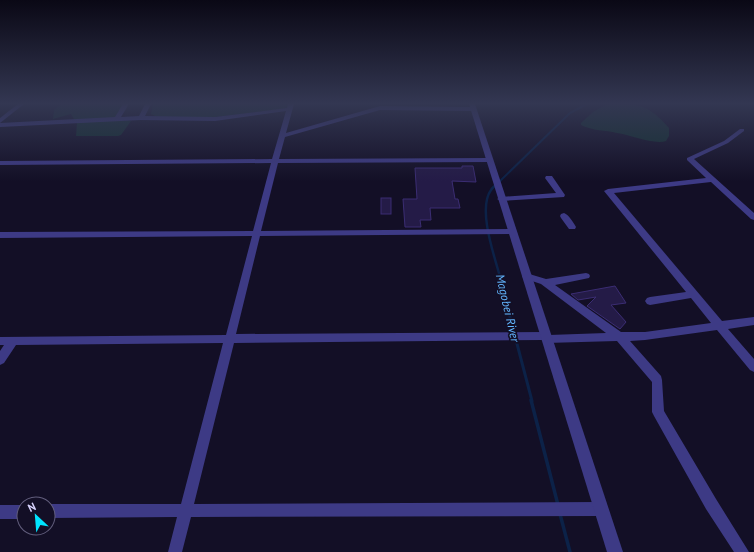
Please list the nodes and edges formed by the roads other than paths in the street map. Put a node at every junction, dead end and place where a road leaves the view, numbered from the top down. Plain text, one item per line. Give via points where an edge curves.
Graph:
1 (284, 130) edge
2 (304, 130) edge
3 (479, 130) edge
4 (742, 130) dead end
5 (282, 136) junction
6 (489, 160) junction
7 (275, 162) junction
8 (0, 163) edge
9 (549, 178) dead end
10 (712, 180) junction
11 (501, 199) junction
12 (564, 216) dead end
13 (754, 217) edge
14 (572, 227) dead end
15 (512, 232) junction
16 (257, 233) junction
17 (0, 235) edge
18 (526, 276) junction
19 (586, 276) dead end
20 (545, 283) junction
21 (694, 294) junction
22 (650, 301) dead end
23 (754, 321) edge
24 (721, 326) junction
25 (546, 338) junction
26 (621, 338) junction
27 (230, 340) junction
28 (0, 341) edge
29 (13, 341) junction
30 (0, 360) edge
31 (754, 367) edge
32 (601, 509) junction
33 (186, 510) junction
34 (56, 511) edge
35 (0, 512) edge
36 (16, 512) edge
37 (175, 552) edge
38 (615, 552) edge
39 (742, 552) edge

1 - 5 street
2 - 5 street
3 - 6 street
4 - 10 street via 726,142 689,159
5 - 7 street
6 - 7 street
6 - 11 street
7 - 8 street
7 - 16 street
9 - 11 street via 561,194
10 - 13 street
10 - 21 street via 608,191
11 - 15 street
12 - 14 street
15 - 16 street
15 - 18 street
16 - 17 street
16 - 27 street
18 - 20 street
18 - 25 street
19 - 20 street
20 - 26 street
21 - 22 street
21 - 24 street
23 - 24 street
24 - 26 street
24 - 31 street
25 - 26 street
25 - 27 street
25 - 32 street
26 - 39 street via 657,380 658,412
27 - 29 street
27 - 33 street
28 - 29 street
29 - 30 street
32 - 33 street
32 - 38 street
33 - 34 street
33 - 37 street
35 - 36 street

